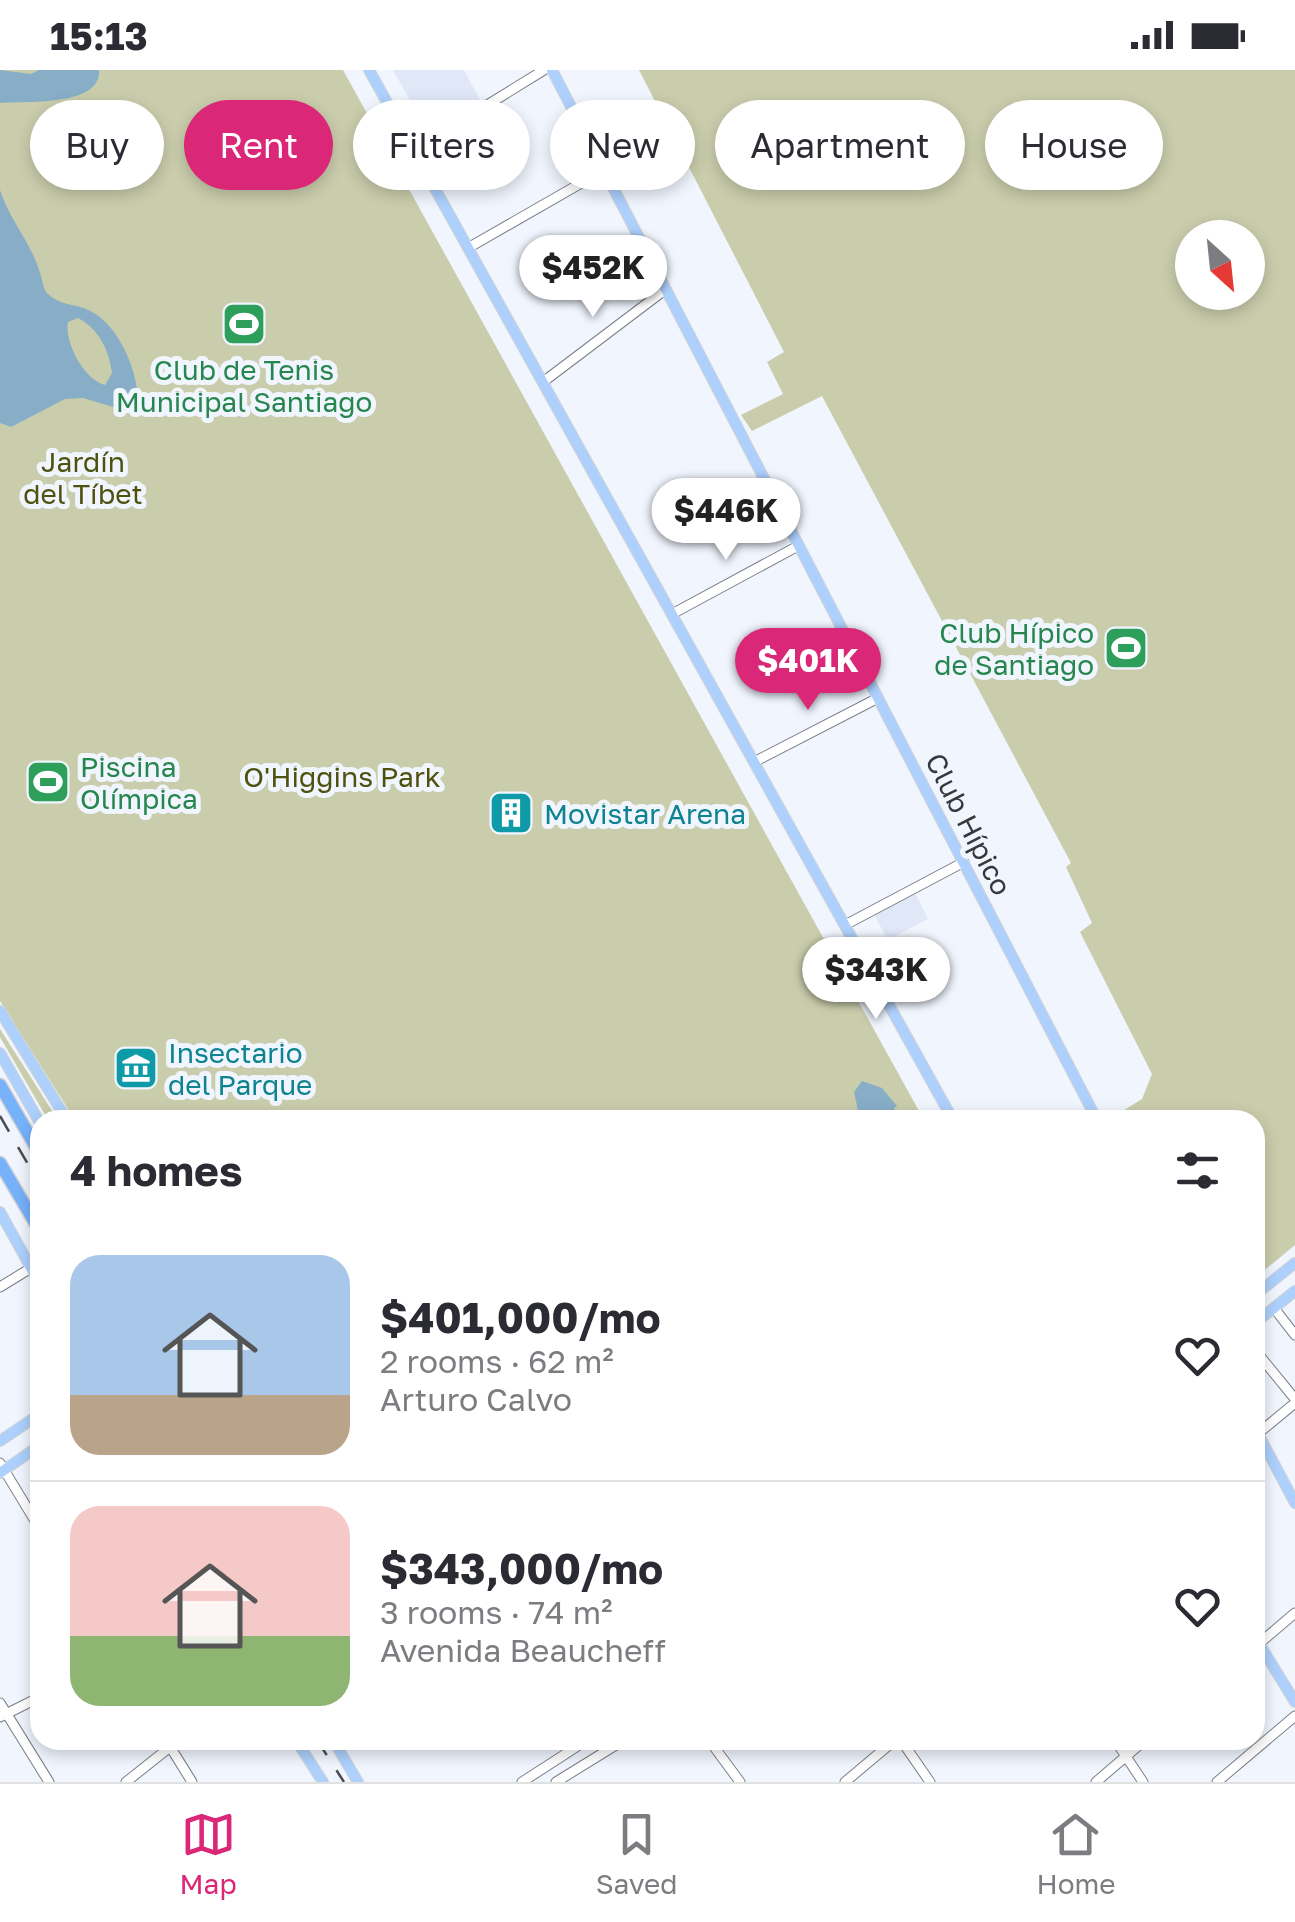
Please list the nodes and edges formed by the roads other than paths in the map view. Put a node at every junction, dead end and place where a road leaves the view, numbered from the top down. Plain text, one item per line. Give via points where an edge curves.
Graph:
1 (368, 70) edge
2 (544, 70) edge
3 (552, 70) edge
4 (385, 100) edge
5 (495, 100) edge
6 (568, 100) edge
7 (436, 190) edge
8 (569, 190) edge
9 (614, 190) edge
10 (468, 248) junction
11 (666, 289) junction
12 (543, 382) junction
13 (798, 546) junction
14 (672, 614) junction
15 (878, 698) junction
16 (754, 762) junction
17 (964, 862) junction
18 (845, 925) junction
19 (0, 1011) edge
20 (0, 1053) edge
21 (0, 1085) edge
22 (33, 1110) edge
23 (61, 1110) edge
24 (947, 1110) edge
25 (1092, 1110) edge
26 (30, 1137) edge
27 (0, 1162) edge
28 (0, 1212) edge
29 (30, 1214) edge
30 (1295, 1262) edge
31 (30, 1264) edge
32 (30, 1269) edge
33 (0, 1286) edge
34 (1265, 1287) edge
35 (1295, 1292) edge
36 (1274, 1308) junction
37 (1265, 1315) edge
38 (1295, 1335) edge
39 (1265, 1363) edge
40 (1295, 1401) edge
41 (30, 1421) edge
42 (1265, 1425) edge
43 (0, 1442) edge
44 (1265, 1448) edge
45 (30, 1452) edge
46 (2, 1468) edge
47 (1295, 1503) edge
48 (30, 1512) edge
49 (1295, 1612) edge
50 (1265, 1635) edge
51 (1265, 1656) edge
52 (30, 1702) edge
53 (1295, 1702) edge
54 (0, 1703) edge
55 (3, 1716) edge
56 (1295, 1716) edge
57 (1265, 1741) edge
58 (160, 1750) edge
59 (172, 1750) edge
60 (302, 1750) edge
61 (338, 1750) edge
62 (572, 1750) edge
63 (608, 1750) edge
64 (716, 1750) edge
65 (885, 1750) edge
66 (906, 1750) edge
67 (1122, 1750) edge
68 (1133, 1750) edge
69 (1255, 1750) edge
70 (1126, 1756) junction
71 (538, 1772) junction
72 (49, 1782) edge
73 (126, 1782) edge
74 (192, 1782) edge
75 (322, 1782) edge
76 (358, 1782) edge
77 (522, 1782) edge
78 (545, 1782) edge
79 (556, 1782) edge
80 (740, 1782) edge
81 (845, 1782) edge
82 (930, 1782) edge
83 (1096, 1782) edge
84 (1143, 1782) edge
85 (1217, 1782) edge

1 - 4 main road
2 - 5 street
3 - 6 main road, Club Hípico
7 - 10 main road
8 - 10 street
9 - 11 main road, Club Hípico
10 - 12 main road
11 - 12 street
11 - 13 main road, Club Hípico
12 - 14 main road
13 - 14 street
13 - 15 main road, Club Hípico
14 - 16 main road
15 - 16 street
15 - 17 main road, Club Hípico
16 - 18 main road
17 - 18 street
17 - 25 main road, Club Hípico
18 - 24 main road
19 - 23 main road
20 - 22 main road
21 - 26 highway
27 - 29 highway
28 - 31 main road
30 - 34 main road
32 - 33 street
35 - 36 main road
36 - 37 main road
36 - 38 street
39 - 40 street
40 - 42 street
41 - 43 main road
44 - 47 main road
45 - 46 main road
46 - 48 street
49 - 50 street
51 - 53 main road
52 - 55 street
54 - 55 street
55 - 72 street
56 - 57 street
58 - 73 street
59 - 74 street
60 - 75 main road
61 - 76 main road
62 - 71 street
63 - 79 street
64 - 80 street
65 - 81 street
66 - 82 street
67 - 70 street
68 - 70 street
69 - 85 street
70 - 83 street
70 - 84 street
71 - 77 street
71 - 78 street

